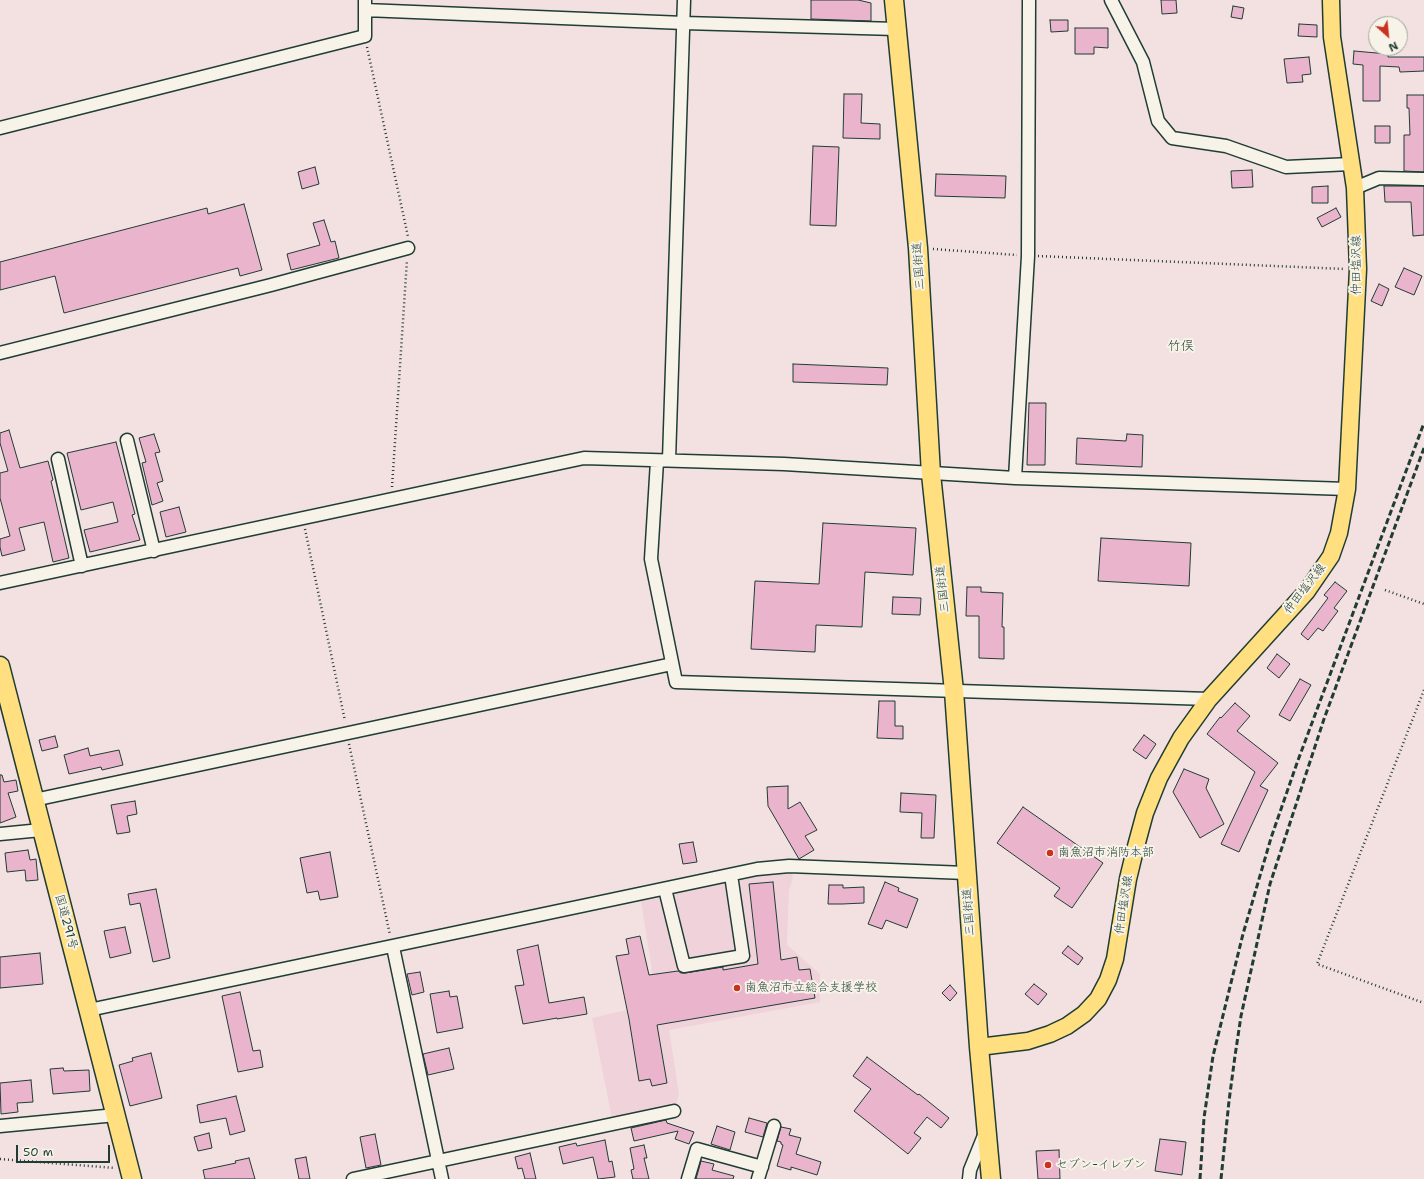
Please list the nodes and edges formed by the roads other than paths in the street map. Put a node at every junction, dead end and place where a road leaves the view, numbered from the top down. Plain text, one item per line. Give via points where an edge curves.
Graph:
1 (684, 0) edge
2 (894, 0) edge
3 (1030, 0) edge
4 (1111, 0) edge
5 (1331, 0) edge
6 (365, 5) edge
7 (684, 23) junction
8 (896, 29) junction
9 (0, 128) edge
10 (1351, 164) junction
11 (1424, 179) edge
12 (1355, 188) junction
13 (408, 248) road end
14 (0, 353) edge
15 (127, 440) dead end
16 (58, 459) dead end
17 (663, 460) junction
18 (931, 474) junction
19 (1015, 478) junction
20 (1347, 489) junction
21 (154, 551) junction
22 (82, 566) junction
23 (0, 583) edge
24 (672, 664) junction
25 (0, 666) edge
26 (954, 691) junction
27 (1209, 699) junction
28 (34, 800) junction
29 (41, 830) junction
30 (0, 834) edge
31 (966, 873) junction
32 (731, 875) junction
33 (665, 889) junction
34 (393, 947) junction
35 (89, 1010) junction
36 (979, 1047) junction
37 (674, 1111) dead end
38 (116, 1115) junction
39 (0, 1126) edge
40 (774, 1126) dead end
41 (987, 1128) junction
42 (438, 1160) junction
43 (762, 1167) junction
44 (130, 1174) edge
45 (352, 1179) edge
46 (442, 1179) edge
47 (688, 1179) edge
48 (758, 1179) edge
49 (969, 1179) edge
50 (991, 1179) edge

1 - 7 street
2 - 8 highway, 三国街道
3 - 19 street via 1028,256
4 - 10 street via 1143,62 1158,121 1172,138 1226,146 1286,167
5 - 10 main road, 仲田塩沢線 via 1332,37
6 - 7 street
6 - 9 street via 365,36
7 - 8 street
7 - 17 street
8 - 18 highway, 三国街道 via 918,248
10 - 12 main road, 仲田塩沢線
11 - 12 street via 1379,178
12 - 20 main road, 仲田塩沢線 via 1358,269
13 - 14 street
15 - 21 street
16 - 22 street
17 - 18 street via 784,464
17 - 21 street via 584,458
17 - 24 street via 651,559
18 - 19 street
18 - 26 highway, 三国街道
19 - 20 street
20 - 27 main road, 仲田塩沢線 via 1339,533 1331,556 1307,591
21 - 22 street
22 - 23 street
24 - 26 street via 676,682
24 - 28 street
25 - 28 highway, 国道291号
26 - 27 street
26 - 31 highway, 三国街道
27 - 36 main road, 仲田塩沢線 via 1181,738 1159,778 1145,812 1128,879 1115,959 1098,999 1084,1014 1050,1034 1028,1041
28 - 29 highway, 国道291号
29 - 30 street
29 - 35 highway, 国道291号
31 - 32 street via 790,866 757,869
31 - 36 highway, 三国街道
32 - 33 street
32 - 33 street via 743,956 684,966
33 - 34 street
34 - 35 street
34 - 42 street
35 - 38 highway, 国道291号
36 - 41 highway, 三国街道
37 - 42 street
38 - 39 street
38 - 44 highway, 国道291号
40 - 43 street
41 - 49 street via 970,1170
41 - 50 highway, 三国街道
42 - 45 street
42 - 46 street
43 - 47 street via 697,1149
43 - 48 street

